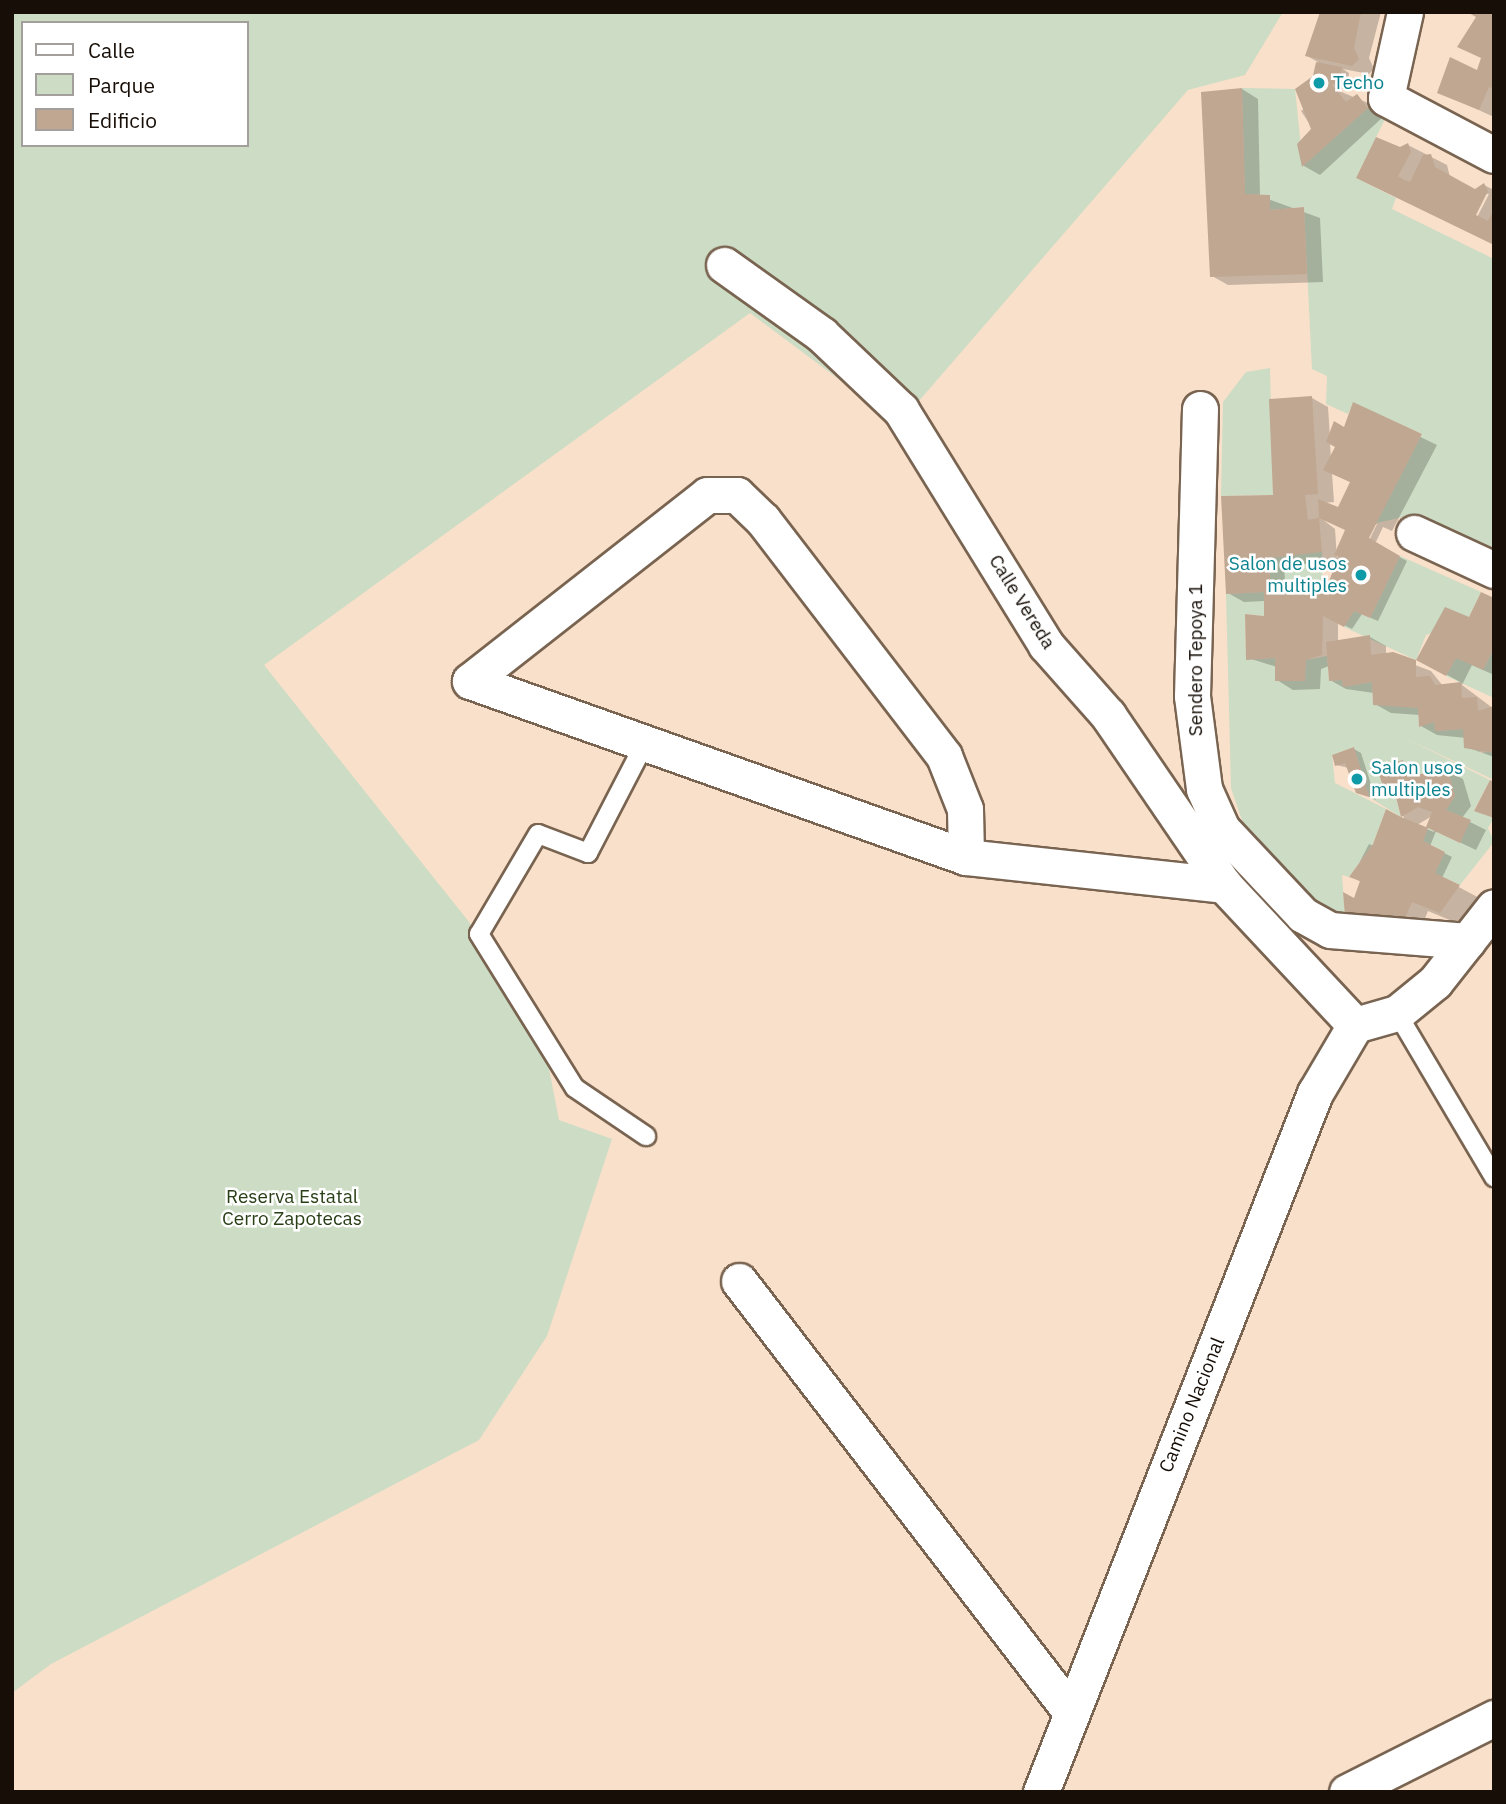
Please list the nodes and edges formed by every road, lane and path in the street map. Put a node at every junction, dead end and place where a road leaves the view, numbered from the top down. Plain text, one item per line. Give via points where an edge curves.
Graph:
1 (1405, 12) edge
2 (1494, 155) edge
3 (724, 265) dead end
4 (1200, 409) dead end
5 (1414, 533) dead end
6 (1494, 570) edge
7 (645, 743) junction
8 (966, 857) junction
9 (1224, 885) junction
10 (1494, 907) edge
11 (1468, 941) junction
12 (1397, 1013) junction
13 (1355, 1025) junction
14 (646, 1136) dead end
15 (1494, 1177) edge
16 (738, 1281) dead end
17 (1071, 1712) junction
18 (1494, 1717) edge
19 (1041, 1792) edge
20 (1347, 1792) edge

1 - 2 street via 1386,98
3 - 9 street, Calle Vereda via 822,335 901,410 1046,645 1108,715
4 - 11 street, Sendero Tepoya 1 via 1192,696 1204,789 1222,830 1303,915 1330,930
5 - 6 street
7 - 8 street
7 - 8 street via 470,681 707,495 737,495 763,520 944,756 965,809
7 - 14 lane via 588,853 538,834 479,934 575,1088
8 - 9 street
9 - 13 street, Calle Vereda
10 - 11 street
11 - 12 street via 1435,982
12 - 13 street
12 - 15 lane
13 - 17 street, Camino Nacional via 1315,1093
16 - 17 street
17 - 19 street, Camino Nacional
18 - 20 street

